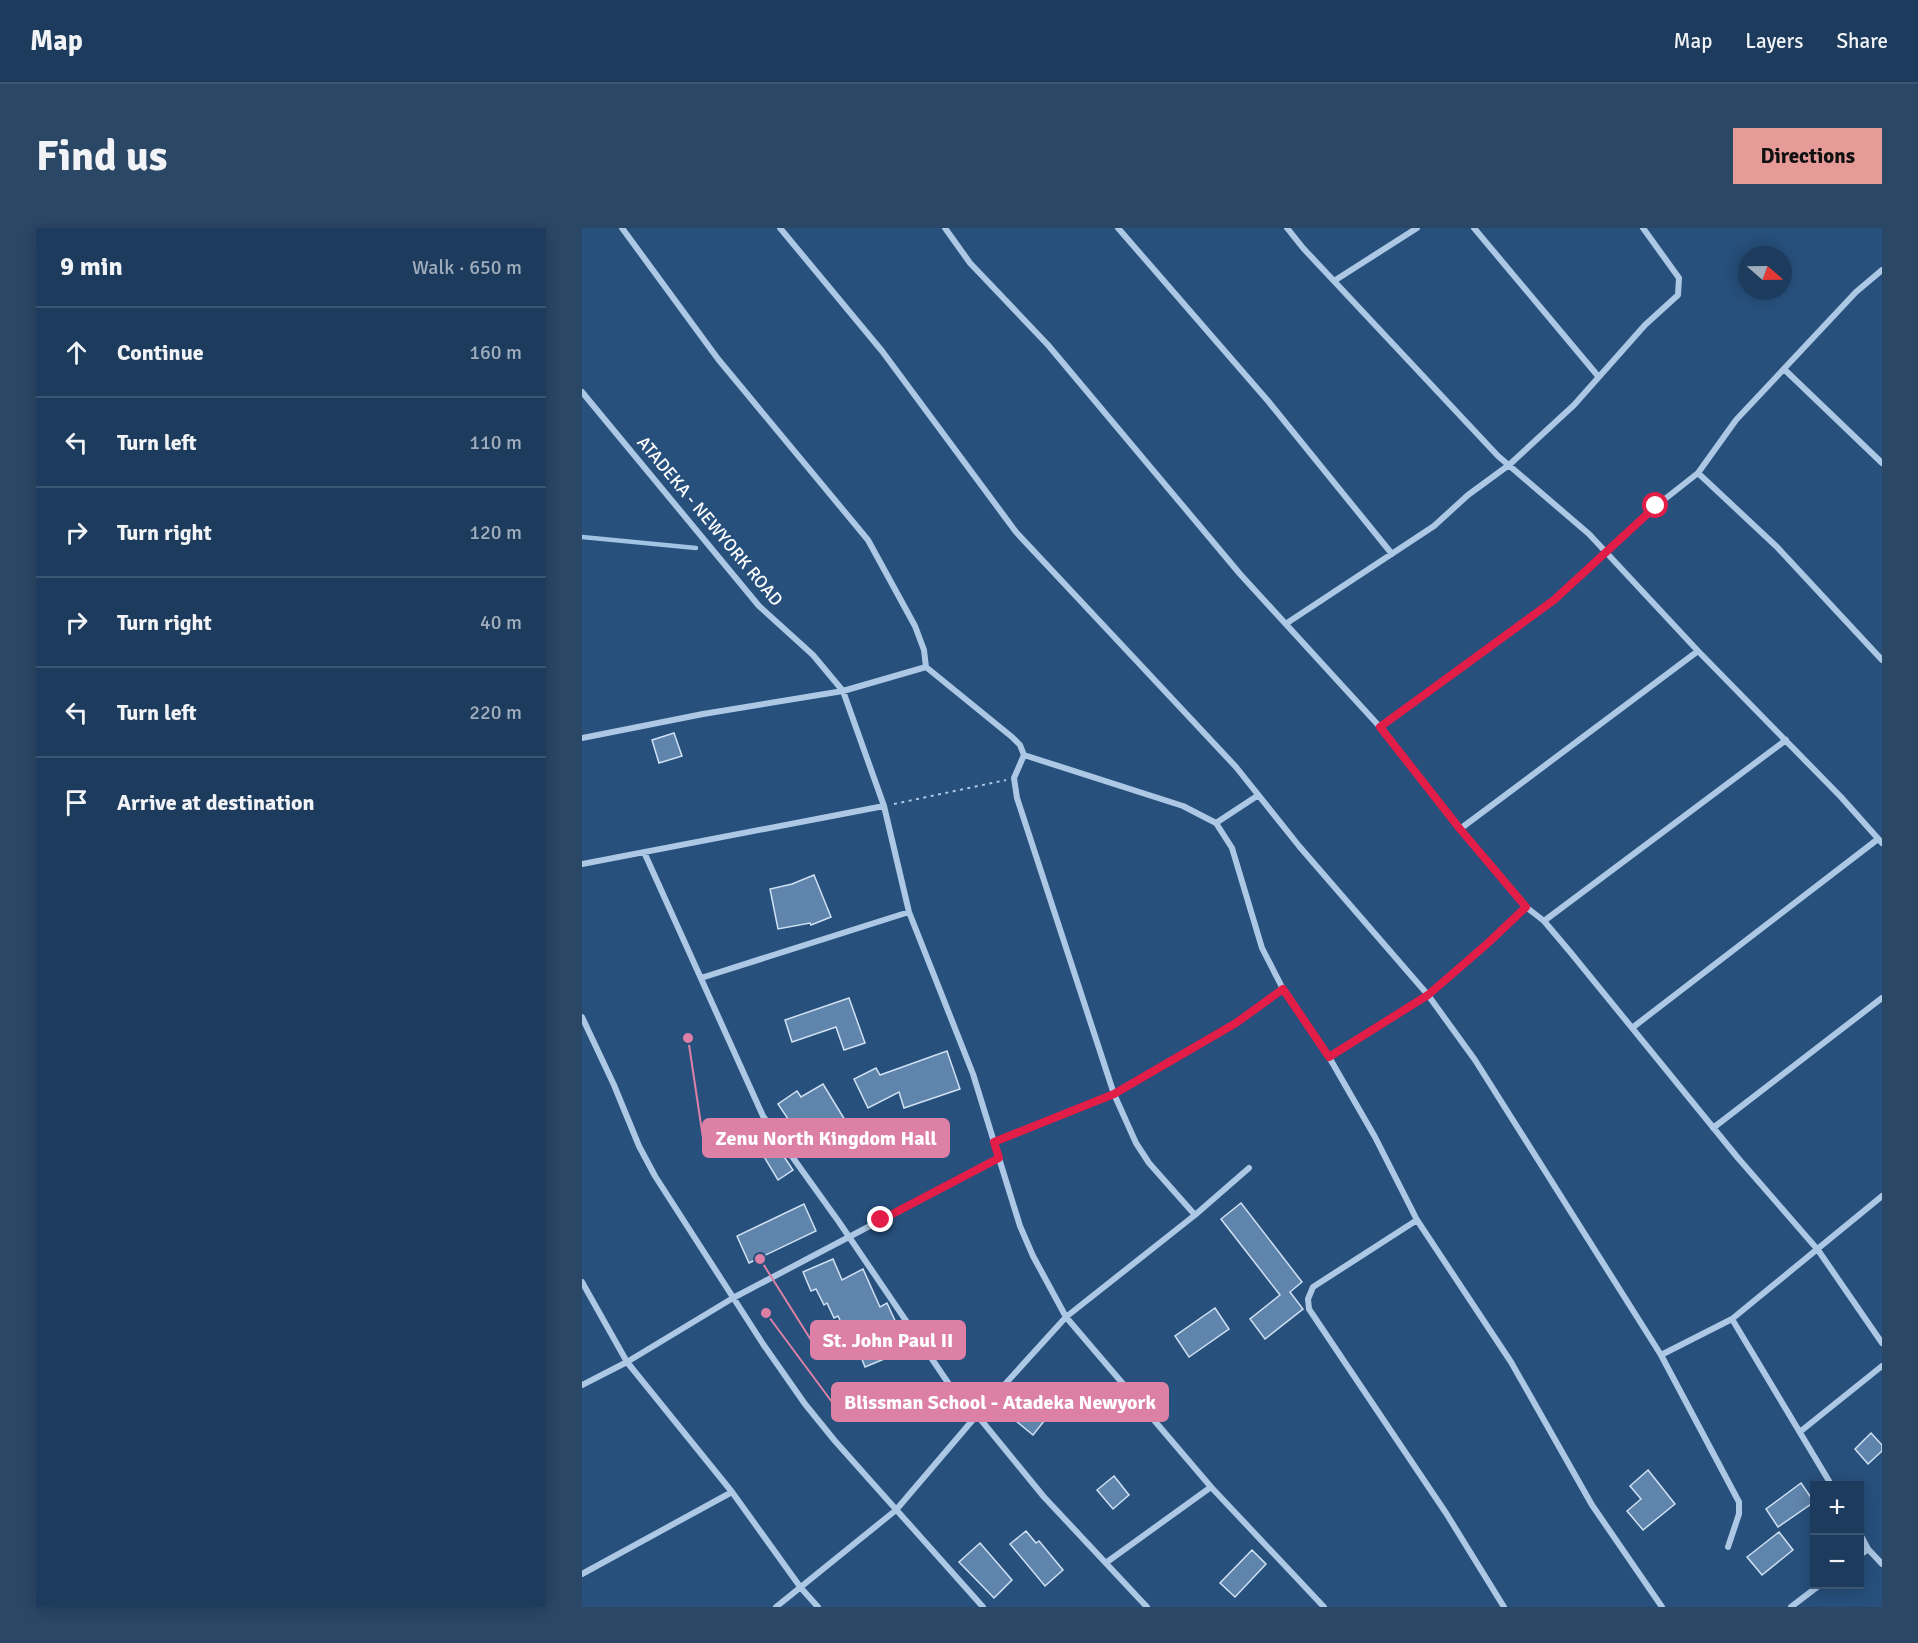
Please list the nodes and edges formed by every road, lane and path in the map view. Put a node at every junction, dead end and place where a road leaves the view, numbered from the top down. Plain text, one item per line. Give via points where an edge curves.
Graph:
1 (622, 228) edge
2 (780, 228) edge
3 (945, 228) edge
4 (1118, 228) edge
5 (1287, 228) edge
6 (1417, 228) edge
7 (1474, 228) edge
8 (1643, 228) edge
9 (1882, 270) edge
10 (1334, 281) junction
11 (1785, 370) junction
12 (1598, 376) junction
13 (582, 392) edge
14 (1882, 463) edge
15 (1509, 465) junction
16 (1698, 473) junction
17 (1605, 553) junction
18 (1392, 554) junction
19 (1287, 623) junction
20 (1698, 651) junction
21 (1882, 660) edge
22 (926, 667) junction
23 (843, 691) junction
24 (1380, 727) junction
25 (582, 738) edge
26 (1786, 740) junction
27 (1024, 755) junction
28 (1014, 778) junction
29 (1257, 796) junction
30 (884, 806) junction
31 (1216, 823) junction
32 (1460, 829) junction
33 (1880, 841) edge
34 (644, 852) junction
35 (582, 864) edge
36 (1526, 907) junction
37 (909, 912) junction
38 (1544, 921) junction
39 (701, 978) junction
40 (1283, 989) junction
41 (1428, 995) junction
42 (1882, 998) edge
43 (582, 1017) edge
44 (1632, 1028) junction
45 (1329, 1057) junction
46 (1114, 1094) junction
47 (1713, 1128) junction
48 (994, 1142) junction
49 (999, 1158) junction
50 (1249, 1168) dead end
51 (1882, 1196) edge
52 (1195, 1215) junction
53 (1417, 1220) junction
54 (848, 1237) junction
55 (1818, 1250) junction
56 (582, 1282) edge
57 (733, 1298) junction
58 (1066, 1317) junction
59 (1732, 1319) junction
60 (1882, 1343) edge
61 (1661, 1355) junction
62 (627, 1362) junction
63 (1882, 1366) edge
64 (582, 1385) edge
65 (976, 1415) junction
66 (1801, 1431) junction
67 (1830, 1481) edge
68 (1211, 1487) junction
69 (732, 1492) junction
70 (896, 1510) junction
71 (1861, 1535) edge
72 (1728, 1547) dead end
73 (1868, 1549) junction
74 (1864, 1552) edge
75 (1107, 1562) junction
76 (1882, 1564) edge
77 (582, 1574) edge
78 (801, 1588) junction
79 (1814, 1589) edge
80 (776, 1607) edge
81 (818, 1607) edge
82 (983, 1607) edge
83 (1147, 1607) edge
84 (1324, 1607) edge
85 (1504, 1607) edge
86 (1662, 1607) edge
87 (1791, 1607) edge

1 - 22 street via 718,359 868,540 915,626
2 - 29 street via 882,351 1016,532 1236,767
3 - 19 street via 970,263 1048,345 1240,574
4 - 18 street via 1268,400
5 - 10 street
6 - 10 street
7 - 12 street
8 - 12 street via 1679,278 1678,294
9 - 11 street via 1856,292
10 - 15 street
11 - 14 street
11 - 16 street via 1736,420
12 - 15 street via 1574,405
13 - 23 street, ATADEKA - NEWYORK ROAD via 759,606 813,655
15 - 17 street via 1589,534
15 - 18 street via 1434,526
16 - 17 street
16 - 21 street via 1777,547
17 - 20 street
17 - 24 street via 1554,600
18 - 19 street
19 - 24 street
20 - 26 street
20 - 32 street
22 - 23 street
22 - 27 street via 1020,744
23 - 25 street
23 - 30 street
24 - 32 street
26 - 33 street
26 - 38 street
27 - 28 street
27 - 31 street via 1183,806
28 - 30 path
28 - 46 street via 1017,798
29 - 31 street
29 - 41 street
30 - 34 street
30 - 37 street
31 - 40 street via 1232,848 1262,948
32 - 36 street
33 - 44 street
34 - 35 street
34 - 39 street
36 - 38 street
36 - 41 street
37 - 39 street
37 - 48 street via 973,1074
38 - 44 street
39 - 54 street via 763,1116
40 - 45 street
40 - 46 street via 1236,1023
41 - 45 street
41 - 61 street via 1475,1060
42 - 47 street
43 - 57 street via 655,1176
44 - 47 street
45 - 53 street
46 - 48 street
46 - 52 street via 1149,1163
47 - 55 street
48 - 49 street
49 - 54 street
49 - 58 street via 1020,1226
50 - 52 street
51 - 55 street
52 - 58 street
53 - 85 street via 1313,1287 1309,1309
53 - 86 street via 1511,1362 1592,1505
54 - 57 street
54 - 65 street via 955,1393
55 - 59 street
55 - 60 street
56 - 62 street
57 - 62 street
57 - 70 street via 805,1404
58 - 65 street
58 - 68 street
59 - 61 street
59 - 66 street
61 - 72 street via 1739,1502
62 - 64 street
62 - 69 street
63 - 66 street
65 - 70 street
65 - 75 street via 1044,1497
66 - 67 street
68 - 75 street
68 - 84 street
69 - 77 street
69 - 78 street
70 - 78 street
70 - 82 street
71 - 73 street
73 - 74 street
73 - 76 street
75 - 83 street
78 - 80 street
78 - 81 street
79 - 87 street

